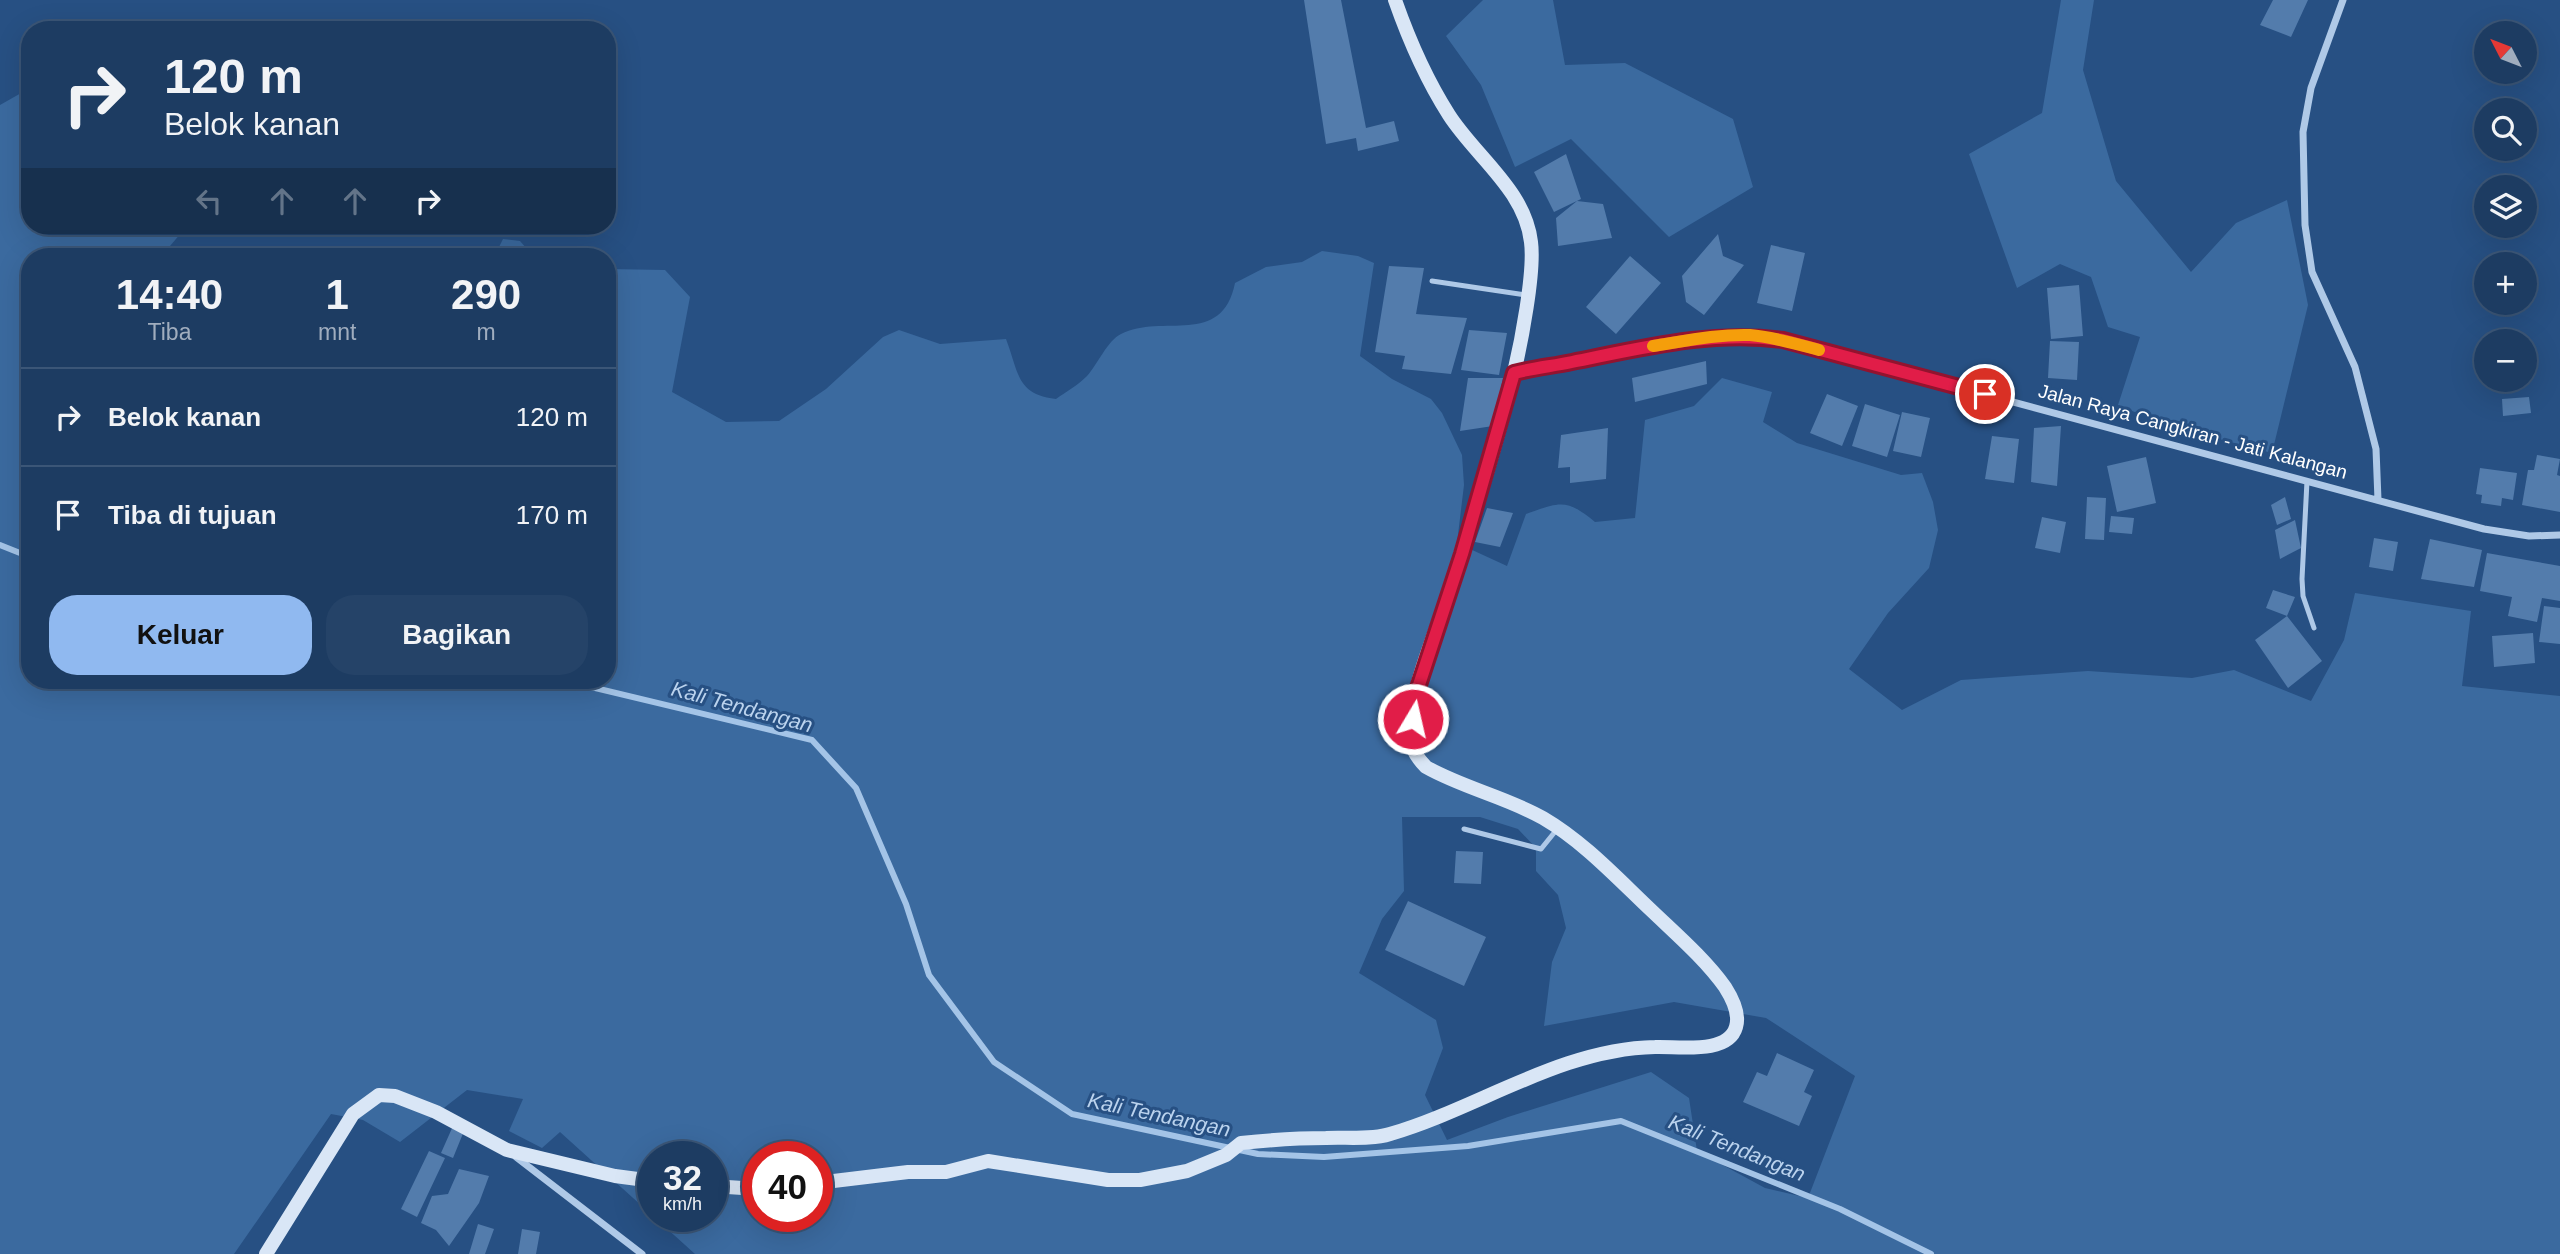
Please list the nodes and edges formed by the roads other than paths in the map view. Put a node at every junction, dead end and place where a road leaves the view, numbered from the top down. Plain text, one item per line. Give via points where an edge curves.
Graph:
1 (1395, 0) edge
2 (2343, 0) edge
3 (1432, 281) dead end
4 (1527, 295) junction
5 (1514, 373) junction
6 (2307, 481) junction
7 (2378, 500) junction
8 (2560, 535) edge
9 (2314, 628) dead end
10 (1558, 828) junction
11 (1464, 829) dead end
12 (507, 1150) junction
13 (637, 1179) edge
14 (833, 1182) edge
15 (266, 1254) edge
16 (642, 1254) edge

1 - 4 street via 1408,38 1449,115 1510,190 1523,215 1531,242
2 - 7 street via 2311,88 2303,132 2305,225 2312,272 2355,367 2376,449
3 - 4 lane
4 - 5 street
5 - 6 street, Jalan Raya Cangkiran - Jati Kalangan via 1726,335 1762,337
5 - 10 street via 1415,697 1411,742 1426,767 1520,806
6 - 7 street, Jalan Raya Cangkiran - Jati Kalangan
6 - 9 lane via 2302,579
7 - 8 street, Jalan Raya Cangkiran - Jati Kalangan via 2493,531
10 - 11 lane via 1541,849
10 - 14 street via 1587,849 1725,987 1737,1024 1725,1043 1637,1047 1584,1057 1386,1135 1241,1143 1226,1155 1187,1171 1140,1180 1108,1180 988,1161 946,1172
12 - 13 street
12 - 15 street via 436,1112 395,1096 379,1095 347,1123
12 - 16 street

